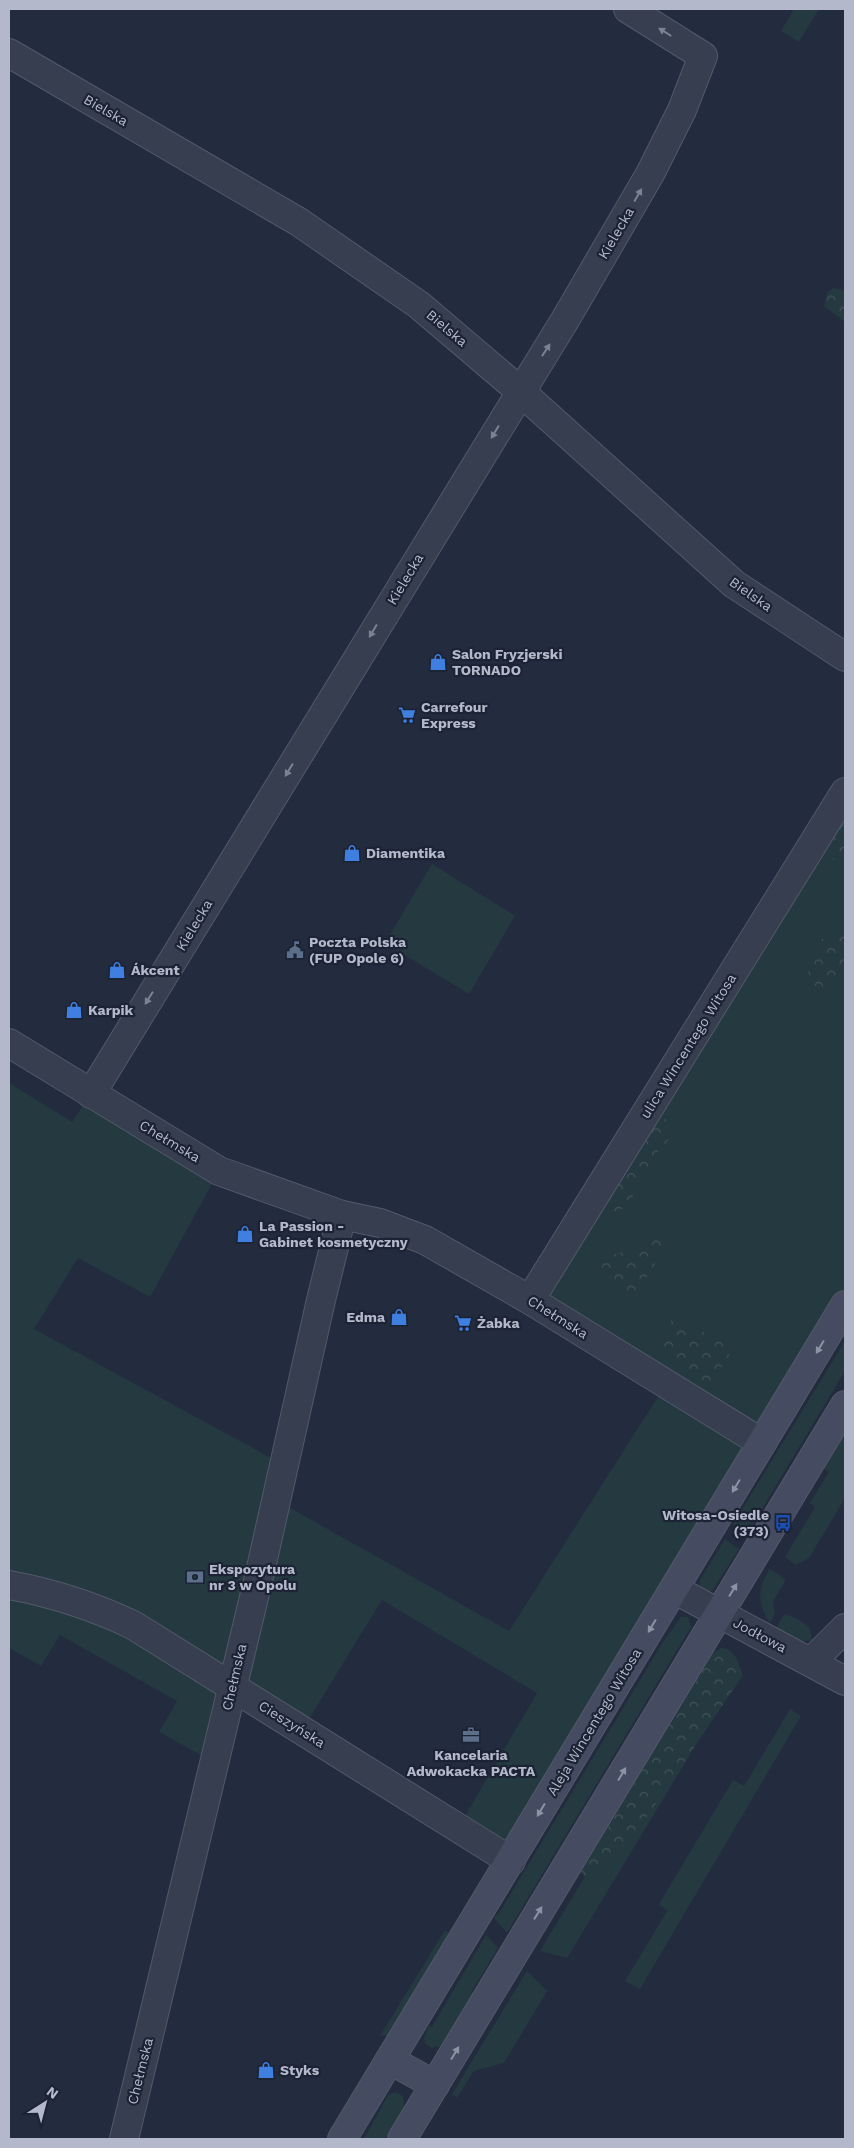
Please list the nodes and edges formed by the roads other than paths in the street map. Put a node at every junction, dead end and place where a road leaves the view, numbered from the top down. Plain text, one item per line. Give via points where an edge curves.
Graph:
1 (628, 9) edge
2 (9, 53) edge
3 (520, 391) junction
4 (845, 657) edge
5 (845, 792) edge
6 (9, 1043) edge
7 (90, 1094) junction
8 (342, 1215) junction
9 (530, 1300) junction
10 (845, 1306) edge
11 (845, 1405) edge
12 (762, 1443) junction
13 (9, 1585) edge
14 (674, 1589) junction
15 (720, 1613) junction
16 (845, 1628) edge
17 (811, 1662) junction
18 (845, 1681) edge
19 (232, 1686) junction
20 (511, 1861) junction
21 (390, 2060) junction
22 (435, 2085) junction
23 (124, 2139) edge
24 (342, 2139) edge
25 (402, 2139) edge

3 -> 1 street, Kielecka via 650,174 682,110 703,56
2 - 3 street, Bielska via 299,222 419,304
3 - 4 street, Bielska via 734,584
3 -> 7 street, Kielecka
5 - 9 street, ulica Wincentego Witosa
6 - 7 street, Chełmska
7 - 8 street, Chełmska via 219,1171
8 - 9 street, Chełmska via 425,1240
8 - 19 street, Chełmska
9 - 12 street, Chełmska
10 -> 12 street, Aleja Wincentego Witosa
15 -> 11 street
12 -> 14 street, Aleja Wincentego Witosa
13 - 19 street, Cieszyńska via 100,1610 168,1645
14 - 15 street, Jodłowa
14 -> 20 street, Aleja Wincentego Witosa
15 - 17 street, Jodłowa
22 -> 15 street
16 - 17 street
17 - 18 street, Jodłowa
19 - 20 street, Cieszyńska
19 - 23 street, Chełmska
20 - 21 street, Aleja Wincentego Witosa
21 - 22 street
21 - 24 street, Aleja Wincentego Witosa
22 - 25 street

